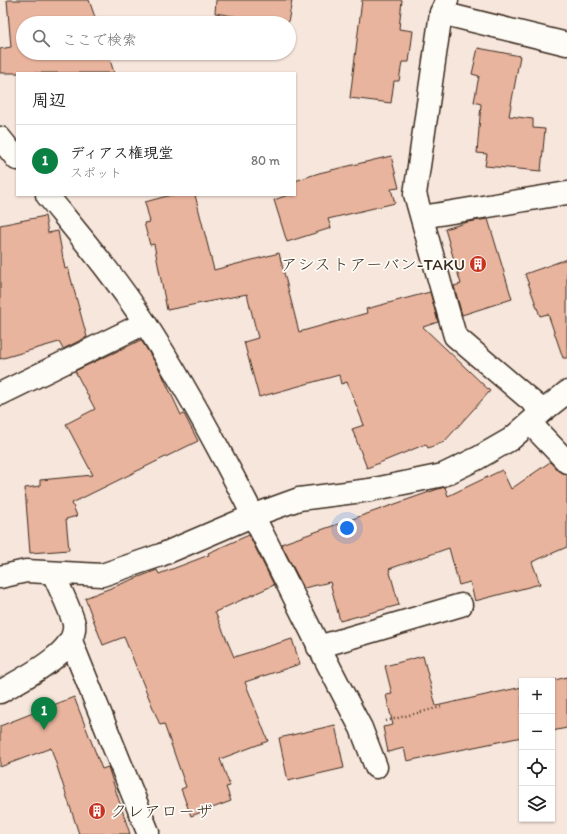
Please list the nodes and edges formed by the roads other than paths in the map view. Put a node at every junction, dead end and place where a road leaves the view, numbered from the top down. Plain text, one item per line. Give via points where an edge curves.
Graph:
1 (444, 6) edge
2 (567, 44) edge
3 (0, 138) edge
4 (16, 158) edge
5 (567, 194) edge
6 (47, 196) edge
7 (422, 217) junction
8 (145, 323) junction
9 (567, 392) edge
10 (0, 394) edge
11 (536, 417) junction
12 (567, 462) edge
13 (252, 516) junction
14 (53, 573) junction
15 (0, 578) edge
16 (461, 605) dead end
17 (71, 641) junction
18 (318, 647) junction
19 (0, 692) edge
20 (376, 767) dead end
21 (148, 832) dead end

1 - 2 street
1 - 7 street via 415,194
3 - 4 street
5 - 7 street
6 - 8 street via 98,258
7 - 11 street via 455,336
8 - 10 street
8 - 13 street via 200,416
9 - 11 street
11 - 12 street
11 - 13 street via 511,439 443,475 370,490 299,499
13 - 14 street via 161,555 102,575
13 - 18 street
14 - 15 street via 26,571
14 - 17 street via 74,625
16 - 18 street
17 - 19 street via 62,653
17 - 21 street
18 - 20 street via 361,728

